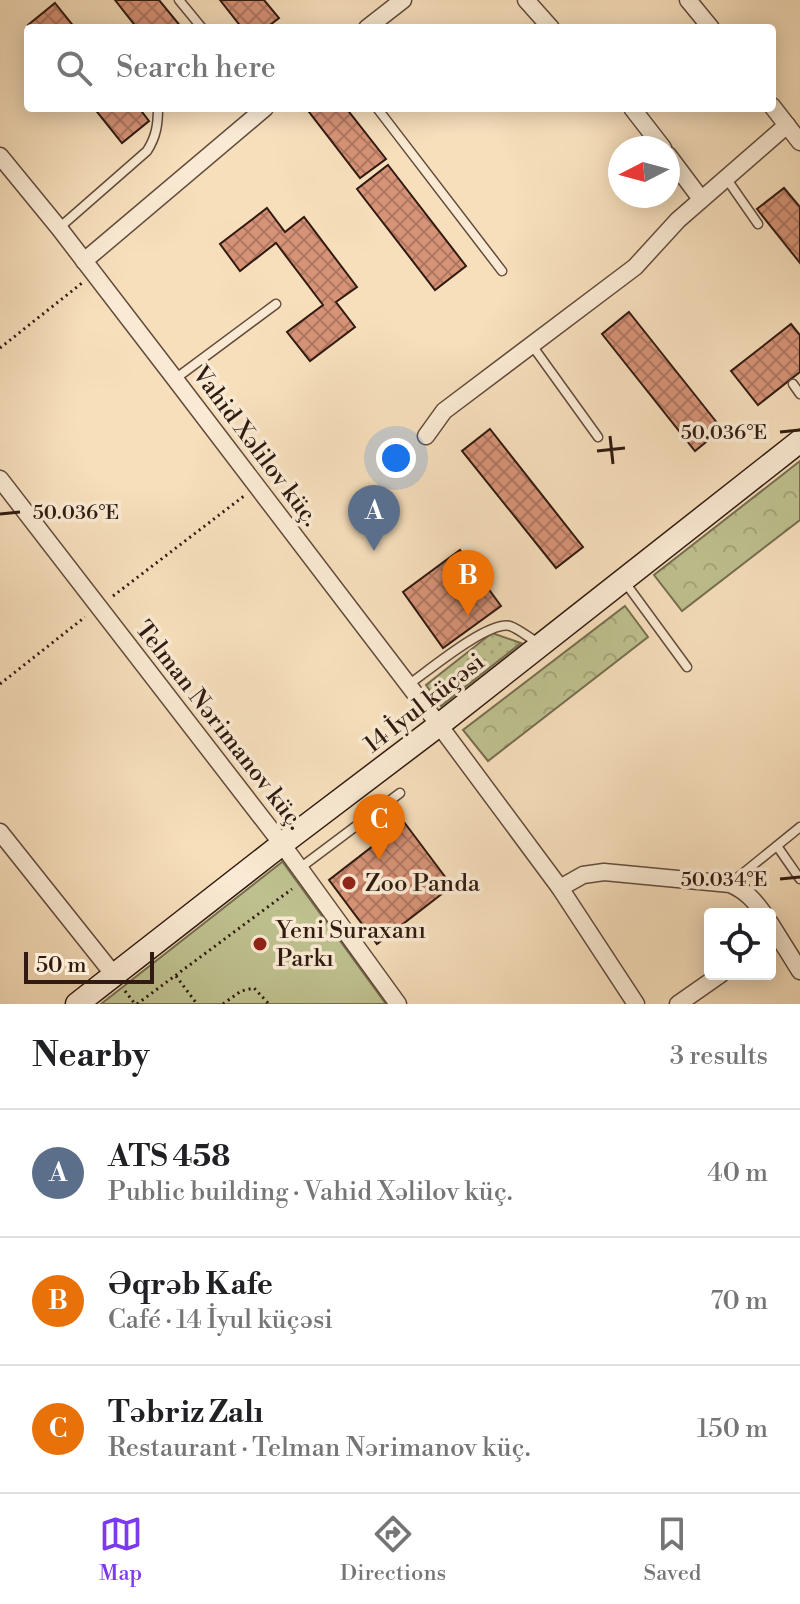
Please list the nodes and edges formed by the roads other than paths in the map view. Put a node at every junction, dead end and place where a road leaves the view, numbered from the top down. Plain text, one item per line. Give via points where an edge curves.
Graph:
1 (179, 0) edge
2 (403, 0) edge
3 (526, 0) edge
4 (688, 0) edge
5 (199, 24) edge
6 (372, 24) edge
7 (547, 24) edge
8 (708, 24) edge
9 (776, 111) edge
10 (158, 112) edge
11 (261, 112) edge
12 (380, 112) edge
13 (635, 112) edge
14 (787, 125) junction
15 (654, 136) edge
16 (800, 142) edge
17 (0, 156) edge
18 (680, 171) edge
19 (725, 178) junction
20 (701, 199) junction
21 (758, 224) dead end
22 (59, 228) junction
23 (89, 268) junction
24 (502, 271) dead end
25 (276, 304) dead end
26 (531, 344) junction
27 (175, 379) junction
28 (793, 384) dead end
29 (800, 394) edge
30 (426, 436) dead end
31 (598, 437) dead end
32 (800, 441) edge
33 (0, 479) edge
34 (623, 580) junction
35 (541, 645) junction
36 (687, 667) dead end
37 (408, 685) junction
38 (439, 725) junction
39 (400, 793) dead end
40 (800, 827) edge
41 (0, 832) edge
42 (282, 844) junction
43 (777, 846) junction
44 (299, 877) junction
45 (800, 879) edge
46 (730, 884) junction
47 (560, 888) junction
48 (760, 908) edge
49 (776, 938) edge
50 (800, 971) edge
51 (114, 975) junction
52 (712, 980) edge
53 (77, 1004) edge
54 (398, 1004) edge
55 (636, 1004) edge
56 (678, 1004) edge

1 - 5 lane
2 - 6 street
3 - 7 street
4 - 8 street
9 - 14 street
10 - 22 lane via 147,151
11 - 23 street
12 - 24 lane
13 - 15 street
14 - 16 street
14 - 19 street
17 - 22 street, Vahid Xəlilov küç.
18 - 20 street
19 - 20 street
19 - 21 lane
20 - 26 street via 635,267
22 - 23 street, Vahid Xəlilov küç.
23 - 27 street, Vahid Xəlilov küç.
25 - 27 lane
26 - 30 street via 444,411
26 - 31 lane
27 - 37 street, Vahid Xəlilov küç.
28 - 29 lane
32 - 34 street, 14 İyul küçəsi
33 - 42 street, Telman Nərimanov küç.
34 - 35 street, 14 İyul küçəsi
34 - 36 lane
35 - 37 lane via 510,626 497,626
35 - 38 street, 14 İyul küçəsi
37 - 38 street, Vahid Xəlilov küç.
38 - 42 street, 14 İyul küçəsi
38 - 47 street, Vahid Xəlilov küç.
39 - 44 lane
40 - 43 lane
41 - 51 street
42 - 44 street, Telman Nərimanov küç.
42 - 51 street, 14 İyul küçəsi
43 - 45 lane
43 - 46 lane
44 - 54 street, Telman Nərimanov küç.
46 - 47 street via 604,872 583,875
46 - 48 street
47 - 55 street, Vahid Xəlilov küç.
49 - 50 street
51 - 53 street, 14 İyul küçəsi
52 - 56 street

